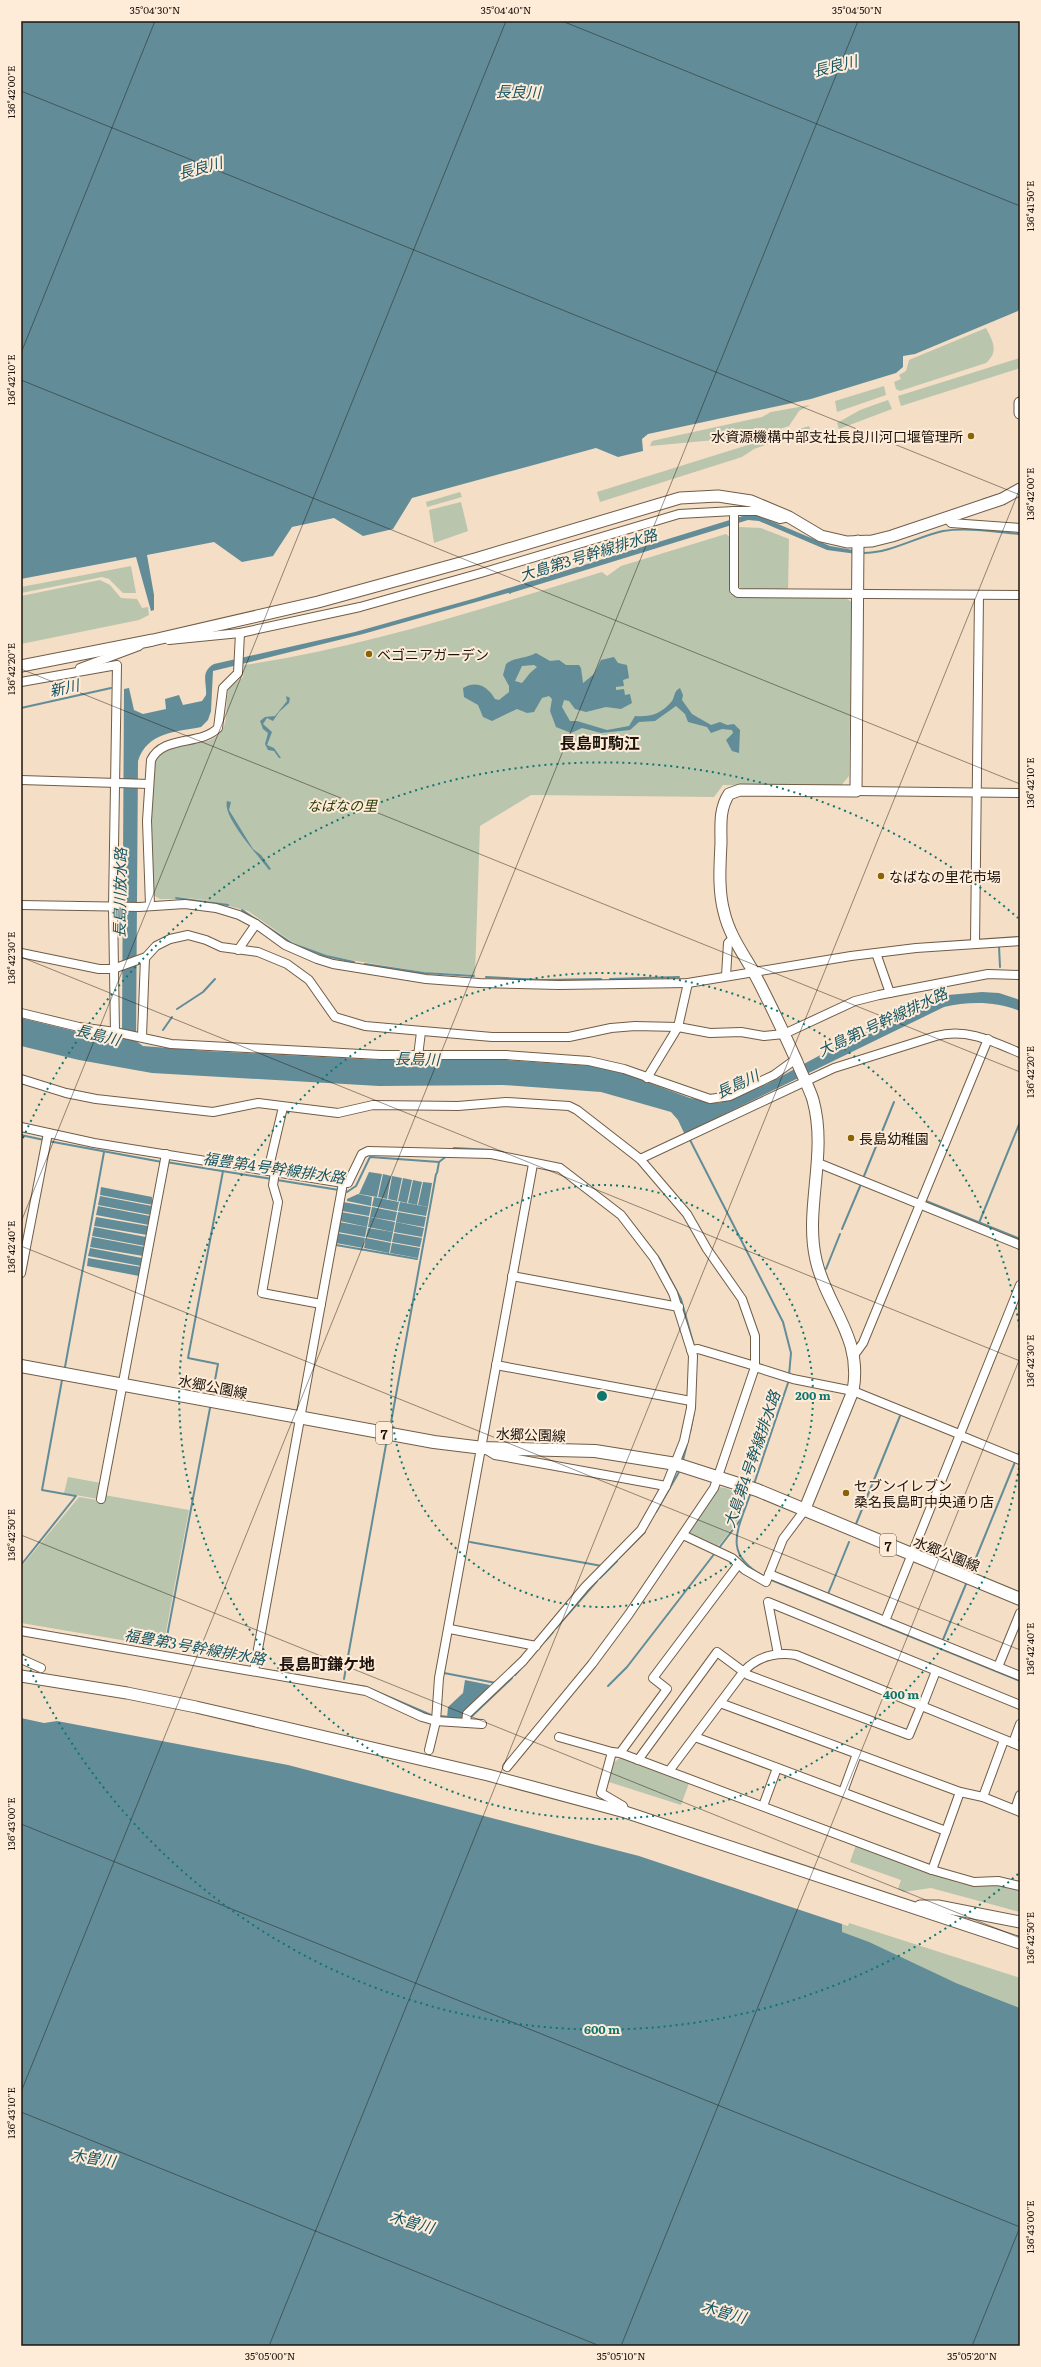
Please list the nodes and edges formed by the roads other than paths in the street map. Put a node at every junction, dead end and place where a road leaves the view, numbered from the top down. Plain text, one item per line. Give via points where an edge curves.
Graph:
1 (1020, 403) edge
2 (1020, 413) edge
3 (1020, 489) edge
4 (734, 514) junction
5 (789, 517) junction
6 (947, 518) junction
7 (1020, 528) edge
8 (858, 549) junction
9 (858, 593) junction
10 (979, 595) junction
11 (1020, 595) edge
12 (240, 634) junction
13 (153, 640) junction
14 (21, 666) edge
15 (58, 675) junction
16 (21, 682) edge
17 (21, 780) edge
18 (117, 782) junction
19 (149, 784) junction
20 (856, 791) junction
21 (977, 792) junction
22 (1020, 793) edge
23 (21, 905) edge
24 (150, 905) junction
25 (116, 907) junction
26 (256, 924) junction
27 (733, 938) junction
28 (1020, 941) edge
29 (975, 944) junction
30 (238, 950) junction
31 (21, 953) edge
32 (876, 953) junction
33 (142, 959) junction
34 (115, 968) junction
35 (753, 971) junction
36 (1020, 975) edge
37 (726, 976) junction
38 (688, 983) junction
39 (890, 993) junction
40 (21, 1013) edge
41 (678, 1026) junction
42 (117, 1032) junction
43 (421, 1032) junction
44 (784, 1034) junction
45 (140, 1036) junction
46 (988, 1039) junction
47 (1020, 1053) edge
48 (418, 1056) junction
49 (796, 1060) junction
50 (647, 1078) junction
51 (21, 1079) edge
52 (806, 1082) junction
53 (283, 1107) junction
54 (21, 1127) edge
55 (47, 1135) junction
56 (165, 1159) junction
57 (640, 1159) junction
58 (818, 1163) junction
59 (533, 1164) junction
60 (273, 1172) junction
61 (343, 1188) junction
62 (920, 1203) junction
63 (1020, 1245) edge
64 (21, 1273) edge
65 (512, 1276) junction
66 (1020, 1285) edge
67 (321, 1304) junction
68 (679, 1307) junction
69 (694, 1350) junction
70 (854, 1354) junction
71 (496, 1365) junction
72 (21, 1366) edge
73 (755, 1366) junction
74 (123, 1385) junction
75 (854, 1391) junction
76 (691, 1400) junction
77 (299, 1418) junction
78 (959, 1434) junction
79 (483, 1448) junction
80 (1020, 1460) edge
81 (676, 1464) junction
82 (720, 1476) junction
83 (666, 1486) junction
84 (101, 1499) dead end
85 (804, 1511) junction
86 (683, 1535) junction
87 (912, 1554) junction
88 (738, 1565) junction
89 (768, 1576) junction
90 (1020, 1599) edge
91 (1020, 1613) edge
92 (885, 1621) junction
93 (450, 1629) junction
94 (21, 1631) edge
95 (536, 1646) junction
96 (778, 1654) junction
97 (21, 1659) edge
98 (998, 1667) junction
99 (254, 1668) junction
100 (21, 1670) edge
101 (936, 1671) junction
102 (744, 1672) junction
103 (39, 1674) junction
104 (21, 1676) edge
105 (1020, 1676) edge
106 (720, 1703) junction
107 (1020, 1705) edge
108 (921, 1706) junction
109 (436, 1720) junction
110 (466, 1723) junction
111 (482, 1724) dead end
112 (1020, 1724) edge
113 (559, 1737) dead end
114 (695, 1737) junction
115 (1004, 1740) junction
116 (1016, 1745) edge
117 (429, 1750) dead end
118 (616, 1752) junction
119 (857, 1754) junction
120 (638, 1760) junction
121 (507, 1767) dead end
122 (777, 1768) junction
123 (669, 1771) junction
124 (843, 1792) junction
125 (960, 1792) junction
126 (1020, 1795) edge
127 (983, 1797) junction
128 (763, 1806) junction
129 (1017, 1810) edge
130 (625, 1812) junction
131 (946, 1831) junction
132 (932, 1870) junction
133 (1020, 1886) edge
134 (909, 1906) junction
135 (1020, 1922) edge
136 (1020, 1943) edge

1 - 2 street
3 - 6 street via 1012,496
4 - 5 street via 757,511 780,519
4 - 9 street via 734,590 738,593
4 - 12 street via 679,514 360,607
5 - 8 street via 821,536
5 - 13 street via 751,501 735,498 680,498 475,560 318,602
6 - 7 street via 951,523
6 - 8 street
8 - 9 street
9 - 10 street
9 - 20 street
10 - 11 street
10 - 21 street
12 - 13 street
12 - 19 street via 236,676 223,688 218,728 205,737 162,747 151,760
13 - 14 street
13 - 15 street
15 - 16 street
15 - 18 street via 117,665
17 - 18 street
18 - 19 street
18 - 25 street
19 - 24 street via 147,821
20 - 21 street
20 - 27 street via 740,790 729,794 721,812 720,882 724,912
21 - 22 street
21 - 29 street
23 - 25 street
24 - 25 street
24 - 26 street via 185,904 216,908 239,914
25 - 34 street
26 - 30 street
26 - 38 street via 285,945 317,959 426,979 559,985
27 - 35 street
27 - 37 street via 728,943
28 - 29 street
29 - 32 street
30 - 33 street via 221,947 197,937 183,936 156,946
30 - 43 street via 258,952 287,964 309,980 335,1017 341,1020 365,1026
31 - 34 street via 99,969
32 - 35 street
32 - 39 street
33 - 34 street
33 - 45 street
34 - 42 street
35 - 37 street
35 - 44 street
36 - 39 street via 988,974
37 - 38 street
38 - 41 street
39 - 44 street via 855,1001
40 - 42 street via 79,1027
41 - 43 street via 611,1028 569,1037 492,1037
41 - 44 street via 710,1033 740,1032 764,1036
41 - 50 street
42 - 45 street
43 - 48 street
44 - 49 street
45 - 48 street via 171,1044
46 - 47 street
46 - 52 street via 972,1034 948,1033 834,1068
46 - 62 street
48 - 50 street via 506,1055 589,1061
49 - 50 street via 774,1075 720,1099 691,1094
49 - 52 street
51 - 53 street via 66,1093 156,1107 213,1112 258,1103
52 - 57 street
52 - 58 street via 817,1121
53 - 57 street via 338,1112 373,1105 458,1106 506,1102 561,1105 578,1110
53 - 60 street
54 - 55 street
55 - 56 street
55 - 64 street
56 - 60 street
56 - 74 street
57 - 73 street via 687,1214 707,1249 742,1299 755,1336
58 - 62 street
58 - 70 street via 813,1236 815,1258 820,1278 847,1333
59 - 61 street via 491,1154 368,1151 362,1154
59 - 65 street
59 - 68 street via 560,1168 621,1215 654,1258
60 - 61 street
60 - 67 street via 273,1185 278,1202 262,1293
61 - 67 street
62 - 63 street
62 - 70 street via 863,1343
65 - 68 street
65 - 71 street
66 - 78 street
67 - 77 street
68 - 69 street
69 - 73 street
69 - 76 street
70 - 75 street
71 - 76 street
71 - 79 street via 482,1441
72 - 74 main road, 水郷公園線 / 7
73 - 75 street via 789,1378
73 - 82 street
74 - 77 main road, 水郷公園線 / 7
74 - 84 street
75 - 78 street
75 - 85 street
76 - 81 street via 690,1419
77 - 79 main road, 水郷公園線 / 7
77 - 99 street
78 - 80 street
78 - 87 street
79 - 81 main road, 水郷公園線 / 7 via 595,1452
79 - 83 street via 495,1455
79 - 93 street
81 - 82 main road, 水郷公園線 / 7
81 - 83 street
82 - 85 main road, 水郷公園線 / 7
82 - 86 street
83 - 95 street via 642,1530 585,1587
85 - 87 main road, 水郷公園線 / 7
85 - 89 street via 783,1539
86 - 88 street via 732,1558
86 - 121 street via 592,1664
87 - 90 main road, 水郷公園線 / 7
87 - 92 street
88 - 89 street via 766,1582
88 - 118 street via 653,1678 667,1689
89 - 92 street
91 - 98 street
92 - 98 street
93 - 95 street
93 - 109 street via 439,1678
94 - 99 street
95 - 110 street via 495,1690 467,1714
96 - 101 street via 768,1602
96 - 102 street via 757,1660
96 - 108 street via 796,1656
97 - 103 street
98 - 105 street
99 - 109 street via 366,1691 422,1717
100 - 103 street
101 - 107 street
101 - 108 street
102 - 106 street
102 - 108 street via 909,1735
102 - 120 street via 717,1652
103 - 104 street
103 - 130 street via 340,1739
106 - 114 street
106 - 119 street
108 - 115 street
109 - 110 street
109 - 117 street
110 - 111 street
112 - 116 street
113 - 118 street
114 - 122 street
114 - 123 street
115 - 116 street
115 - 127 street
118 - 120 street
118 - 130 street via 601,1793 623,1806
119 - 124 street
119 - 125 street
120 - 123 street
122 - 124 street
122 - 128 street
123 - 128 street
124 - 131 street
125 - 127 street
125 - 131 street
126 - 129 street
127 - 129 street
128 - 132 street
130 - 134 street
131 - 132 street
132 - 133 street via 968,1881 998,1881
134 - 135 street via 938,1906
134 - 136 street

